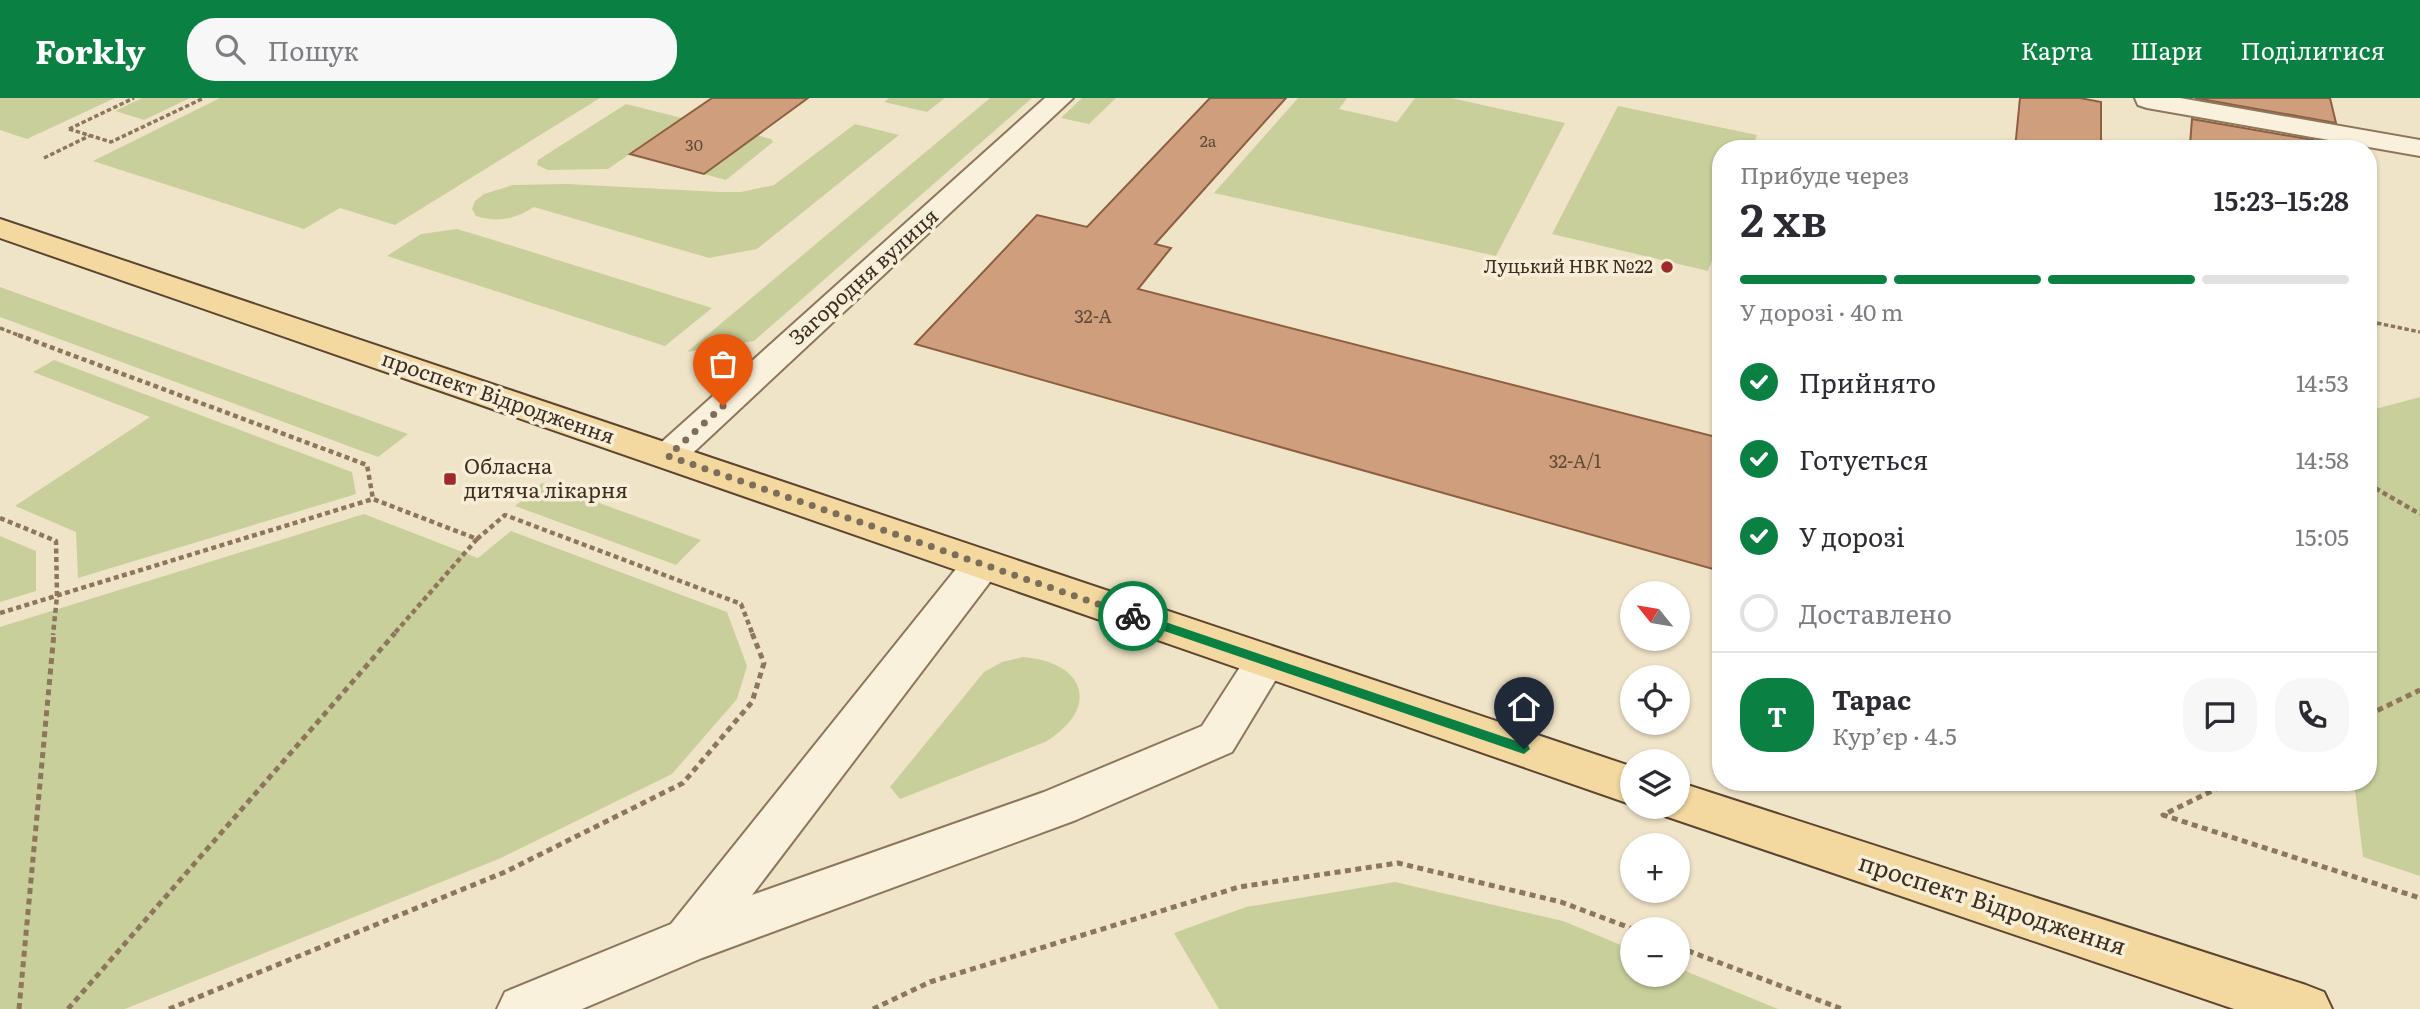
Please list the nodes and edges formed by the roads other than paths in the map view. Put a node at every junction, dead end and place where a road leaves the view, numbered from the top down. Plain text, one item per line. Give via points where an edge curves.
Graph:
1 (1060, 98) edge
2 (2147, 100) dead end
3 (2374, 140) edge
4 (2377, 140) edge
5 (2420, 148) edge
6 (0, 228) edge
7 (668, 456) junction
8 (982, 564) junction
9 (1266, 661) junction
10 (1620, 782) edge
11 (1690, 805) edge
12 (688, 940) junction
13 (523, 1009) edge
14 (2306, 1009) edge

1 - 7 street, Загородня вулиця
2 - 3 street
4 - 5 street
6 - 7 main road, проспект Відродження
7 - 8 main road, проспект Відродження
8 - 9 main road, проспект Відродження
8 - 12 street
9 - 10 main road, проспект Відродження
9 - 12 street via 1217,739 1060,806
11 - 14 main road, проспект Відродження
12 - 13 street

